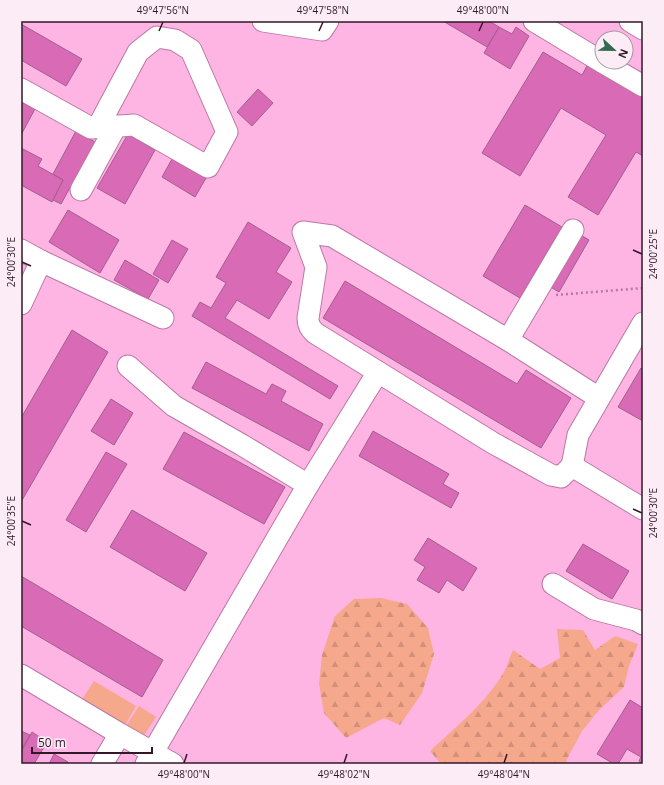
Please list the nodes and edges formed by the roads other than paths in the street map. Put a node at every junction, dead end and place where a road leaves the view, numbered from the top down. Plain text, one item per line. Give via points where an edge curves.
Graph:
1 (263, 21) edge
2 (328, 21) edge
3 (534, 21) edge
4 (630, 21) edge
5 (643, 29) edge
6 (594, 57) edge
7 (616, 70) edge
8 (643, 86) edge
9 (21, 89) edge
10 (107, 127) junction
11 (81, 190) dead end
12 (573, 230) dead end
13 (21, 250) edge
14 (41, 261) junction
15 (21, 304) edge
16 (163, 318) dead end
17 (643, 323) edge
18 (508, 340) junction
19 (128, 366) dead end
20 (378, 372) junction
21 (600, 398) junction
22 (572, 466) junction
23 (308, 485) junction
24 (643, 509) edge
25 (553, 584) dead end
26 (643, 624) edge
27 (21, 675) edge
28 (120, 734) junction
29 (149, 758) edge
30 (102, 764) edge
31 (173, 764) edge

1 - 2 street via 322,30
3 - 6 street
4 - 5 street
7 - 8 street
9 - 10 street via 91,128
10 - 10 street via 134,125 208,167 227,132 191,50 175,40 157,37 138,52
10 - 11 street
12 - 18 street
13 - 14 street
14 - 15 street
14 - 16 street
17 - 21 street
18 - 20 street via 332,236 303,232 316,267 308,324 315,333
18 - 21 street
19 - 23 street via 174,406
20 - 22 street via 493,443 551,475 561,477
20 - 23 street
21 - 22 street via 578,435
22 - 24 street
23 - 29 street
25 - 26 street via 594,609
27 - 28 street
28 - 29 street
28 - 30 street
29 - 31 street

